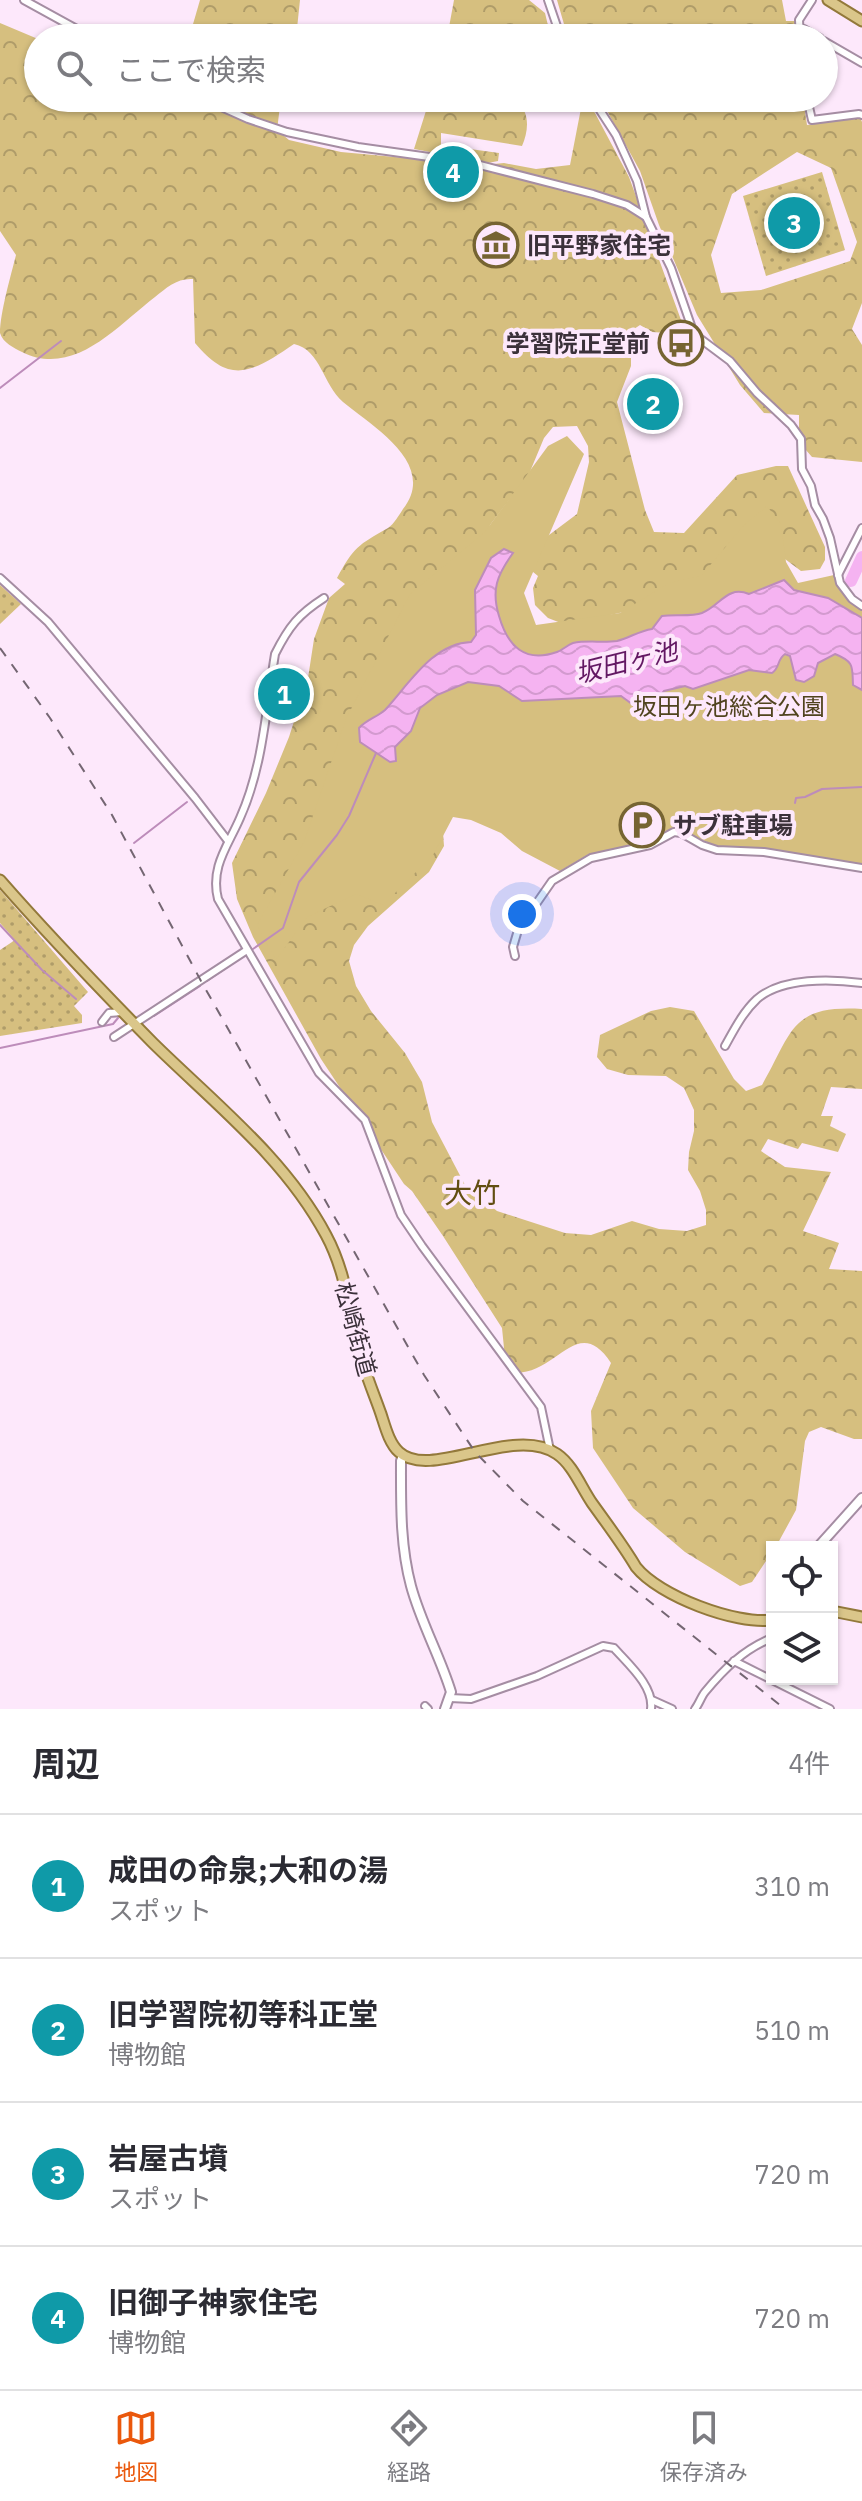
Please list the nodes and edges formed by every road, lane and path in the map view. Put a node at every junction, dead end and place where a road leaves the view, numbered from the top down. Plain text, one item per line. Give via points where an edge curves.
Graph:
1 (24, 0) edge
2 (548, 0) edge
3 (812, 0) edge
4 (828, 0) edge
5 (862, 21) edge
6 (68, 24) edge
7 (556, 24) edge
8 (799, 24) edge
9 (838, 49) edge
10 (862, 63) edge
11 (232, 112) edge
12 (601, 112) edge
13 (810, 112) edge
14 (862, 115) edge
15 (646, 217) junction
16 (862, 528) edge
17 (838, 575) junction
18 (0, 578) edge
19 (324, 598) dead end
20 (862, 606) edge
21 (228, 841) junction
22 (862, 868) edge
23 (0, 880) edge
24 (247, 950) junction
25 (515, 956) dead end
26 (862, 983) edge
27 (125, 1012) junction
28 (102, 1022) dead end
29 (136, 1024) junction
30 (114, 1037) dead end
31 (725, 1046) dead end
32 (550, 1450) junction
33 (403, 1455) junction
34 (862, 1498) edge
35 (823, 1541) edge
36 (838, 1612) edge
37 (862, 1617) edge
38 (766, 1620) edge
39 (766, 1640) edge
40 (734, 1661) junction
41 (450, 1698) junction
42 (652, 1700) junction
43 (445, 1709) edge
44 (651, 1709) edge
45 (672, 1709) edge
46 (695, 1709) edge
47 (830, 1709) edge

1 - 6 street
2 - 7 street
3 - 8 street
4 - 5 main road
9 - 10 street
11 - 15 street via 287,132 472,163 605,197
12 - 15 street via 637,181
13 - 14 street via 812,120
15 - 17 street via 694,334 730,361 801,439 802,469 830,538
16 - 17 street
17 - 20 street
18 - 21 street via 48,622
19 - 21 street via 309,606 285,633 275,654 251,792
21 - 24 street via 215,885
22 - 25 street via 717,850 674,832 650,845 591,858 552,881 518,930
23 - 27 main road, 松崎街道
24 - 29 street
24 - 32 street via 319,1073 365,1120 401,1215 541,1407
26 - 31 street via 833,979 774,988 747,1011
27 - 28 street via 109,1013
27 - 29 main road, 松崎街道
29 - 30 street
29 - 33 main road, 松崎街道 via 251,1137 315,1215 337,1258 358,1348 379,1407
32 - 33 main road via 503,1447 431,1460
32 - 38 main road via 573,1471 648,1579 717,1611
33 - 41 street via 406,1565
34 - 35 street
36 - 37 main road
39 - 40 street
40 - 46 street
40 - 47 street
41 - 42 street via 471,1699 608,1646 632,1668
41 - 43 street
42 - 44 street
42 - 45 street

